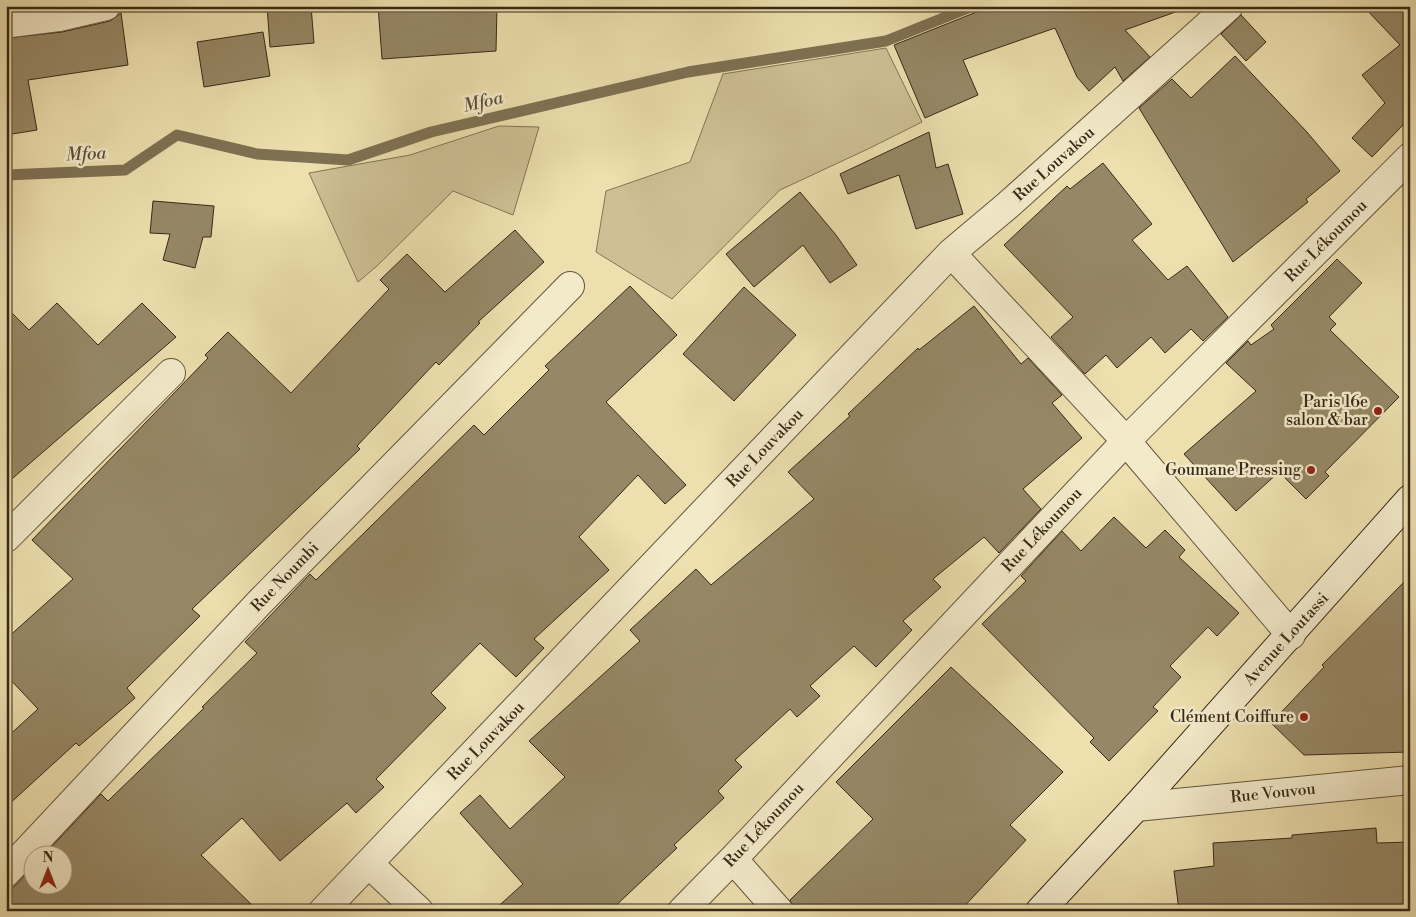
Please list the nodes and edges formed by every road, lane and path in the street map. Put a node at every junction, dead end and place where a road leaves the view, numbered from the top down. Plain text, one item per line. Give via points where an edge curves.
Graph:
1 (106, 6) edge
2 (1229, 6) edge
3 (6, 22) edge
4 (1410, 157) edge
5 (951, 253) junction
6 (570, 286) dead end
7 (171, 374) dead end
8 (1126, 441) junction
9 (1410, 499) edge
10 (6, 538) edge
11 (1291, 634) junction
12 (1410, 780) edge
13 (1136, 807) junction
14 (733, 859) junction
15 (368, 864) junction
16 (6, 873) edge
17 (323, 911) edge
18 (419, 911) edge
19 (682, 911) edge
20 (779, 911) edge
21 (1040, 911) edge

1 - 3 street via 58,17
2 - 5 street, Rue Louvakou
4 - 8 street, Rue Lékoumou
5 - 8 street
5 - 15 street, Rue Louvakou
6 - 16 street, Rue Noumbi via 258,604
7 - 10 street
8 - 11 street
8 - 14 street, Rue Lékoumou
9 - 11 street, Avenue Loutassi
11 - 13 street, Avenue Loutassi
12 - 13 street, Rue Vouvou
13 - 21 street, Avenue Loutassi
14 - 19 street, Rue Lékoumou
14 - 20 street
15 - 17 street, Rue Louvakou
15 - 18 street

